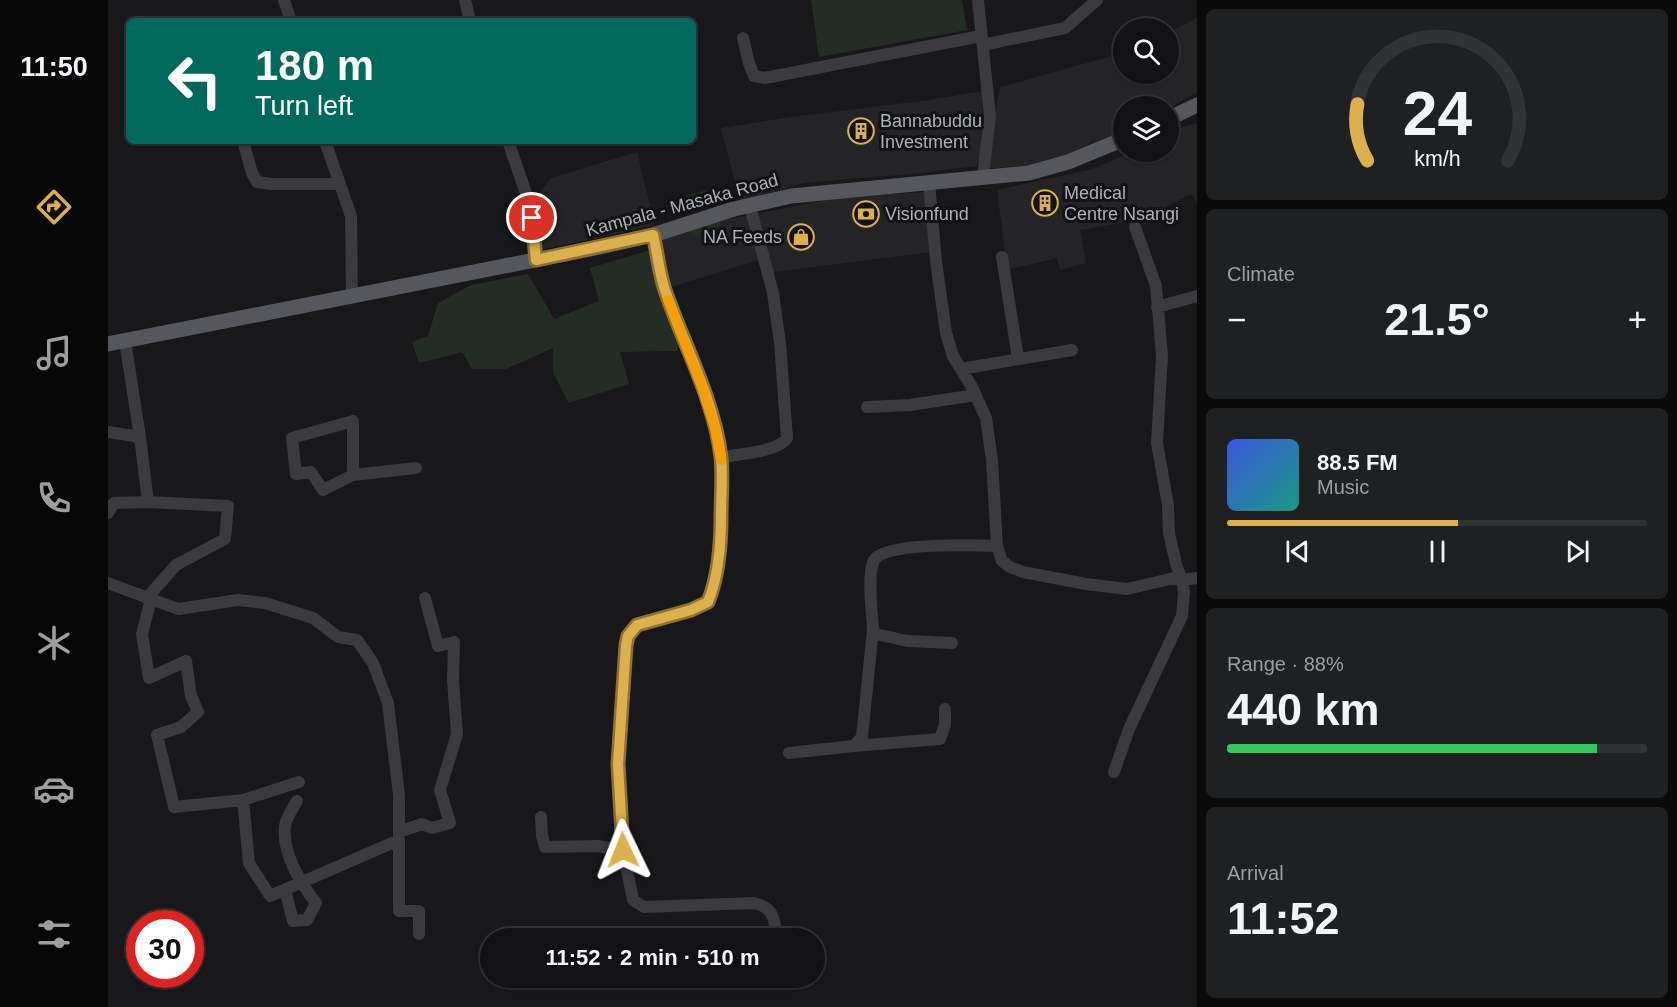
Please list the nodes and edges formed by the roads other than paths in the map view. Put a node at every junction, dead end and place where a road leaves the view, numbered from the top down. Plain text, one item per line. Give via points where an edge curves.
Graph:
1 (284, 0) edge
2 (465, 0) edge
3 (978, 0) edge
4 (1092, 2) edge
5 (290, 18) edge
6 (470, 18) edge
7 (743, 38) dead end
8 (982, 41) junction
9 (1197, 105) edge
10 (1190, 112) edge
11 (244, 144) edge
12 (326, 144) edge
13 (509, 144) edge
14 (1113, 144) edge
15 (983, 176) junction
16 (929, 183) junction
17 (339, 184) junction
18 (750, 206) junction
19 (1135, 227) dead end
20 (653, 235) junction
21 (1002, 257) dead end
22 (536, 260) junction
23 (1197, 296) edge
24 (352, 297) junction
25 (1157, 307) junction
26 (125, 341) junction
27 (108, 344) edge
28 (1072, 350) dead end
29 (1018, 358) junction
30 (961, 369) junction
31 (976, 395) junction
32 (867, 406) dead end
33 (108, 432) edge
34 (140, 437) junction
35 (721, 458) junction
36 (416, 468) dead end
37 (353, 475) junction
38 (148, 502) junction
39 (108, 513) edge
40 (997, 546) junction
41 (1197, 578) edge
42 (1182, 580) junction
43 (108, 583) edge
44 (149, 598) junction
45 (425, 598) dead end
46 (873, 629) junction
47 (952, 643) dead end
48 (945, 709) dead end
49 (854, 746) junction
50 (789, 753) dead end
51 (1114, 772) dead end
52 (299, 782) dead end
53 (243, 800) junction
54 (297, 801) dead end
55 (541, 817) dead end
56 (399, 836) junction
57 (623, 850) junction
58 (300, 883) junction
59 (285, 890) junction
60 (775, 928) edge
61 (419, 934) dead end

1 - 5 street
2 - 6 street
3 - 8 street
4 - 8 street via 1065,28
7 - 8 street via 754,76 765,78
8 - 15 street via 990,116
9 - 10 main road
11 - 17 street via 257,182
12 - 17 street
13 - 22 street via 529,202
14 - 15 main road, Kampala - Masaka Road via 1029,173
15 - 16 main road, Kampala - Masaka Road
16 - 18 main road, Kampala - Masaka Road via 791,196
16 - 30 street via 946,333
17 - 24 street via 351,216
18 - 20 main road, Kampala - Masaka Road
18 - 35 street via 773,293 787,438 783,444 767,449
19 - 25 street via 1156,286
20 - 22 main road, Kampala - Masaka Road
20 - 35 street via 665,292 695,367
21 - 29 street
22 - 24 main road, Kampala - Masaka Road
23 - 25 street
24 - 26 main road, Kampala - Masaka Road
25 - 42 street via 1162,356 1157,444 1169,533
26 - 27 main road, Kampala - Masaka Road
26 - 34 street
28 - 29 street
29 - 30 street
30 - 31 street
31 - 32 street via 910,405
31 - 40 street via 986,418 992,460
33 - 34 street
34 - 38 street
35 - 57 street via 721,543 708,602 637,625 628,636 618,764
36 - 37 street
37 - 37 street via 322,490 311,472 296,474 292,438 353,421
38 - 39 street via 114,503
38 - 44 street via 228,506 225,539 176,565
40 - 42 street via 1002,561 1010,567 1086,584 1127,589 1174,578
40 - 46 street via 918,547 876,556 870,588
41 - 42 street
42 - 51 street via 1182,616 1129,729
43 - 44 street
44 - 53 street via 142,633 149,678 186,661 191,696 198,712 181,727 157,735 174,807
44 - 56 street via 177,609 238,600 265,603 313,618 338,636 357,640 373,663 388,702 399,795
45 - 56 street via 438,645 454,642 457,734 440,790 450,823 432,828 422,824
46 - 47 street via 880,636 908,642
46 - 49 street via 862,737
48 - 49 street via 940,739
49 - 50 street
52 - 53 street
53 - 59 street via 249,863 266,900
54 - 58 street via 285,825 286,841
55 - 57 street via 545,847
56 - 58 street
56 - 61 street via 399,911 419,911
57 - 60 street via 637,904 644,907 754,903 767,906
58 - 59 street
58 - 59 street via 315,903 308,920 293,921

